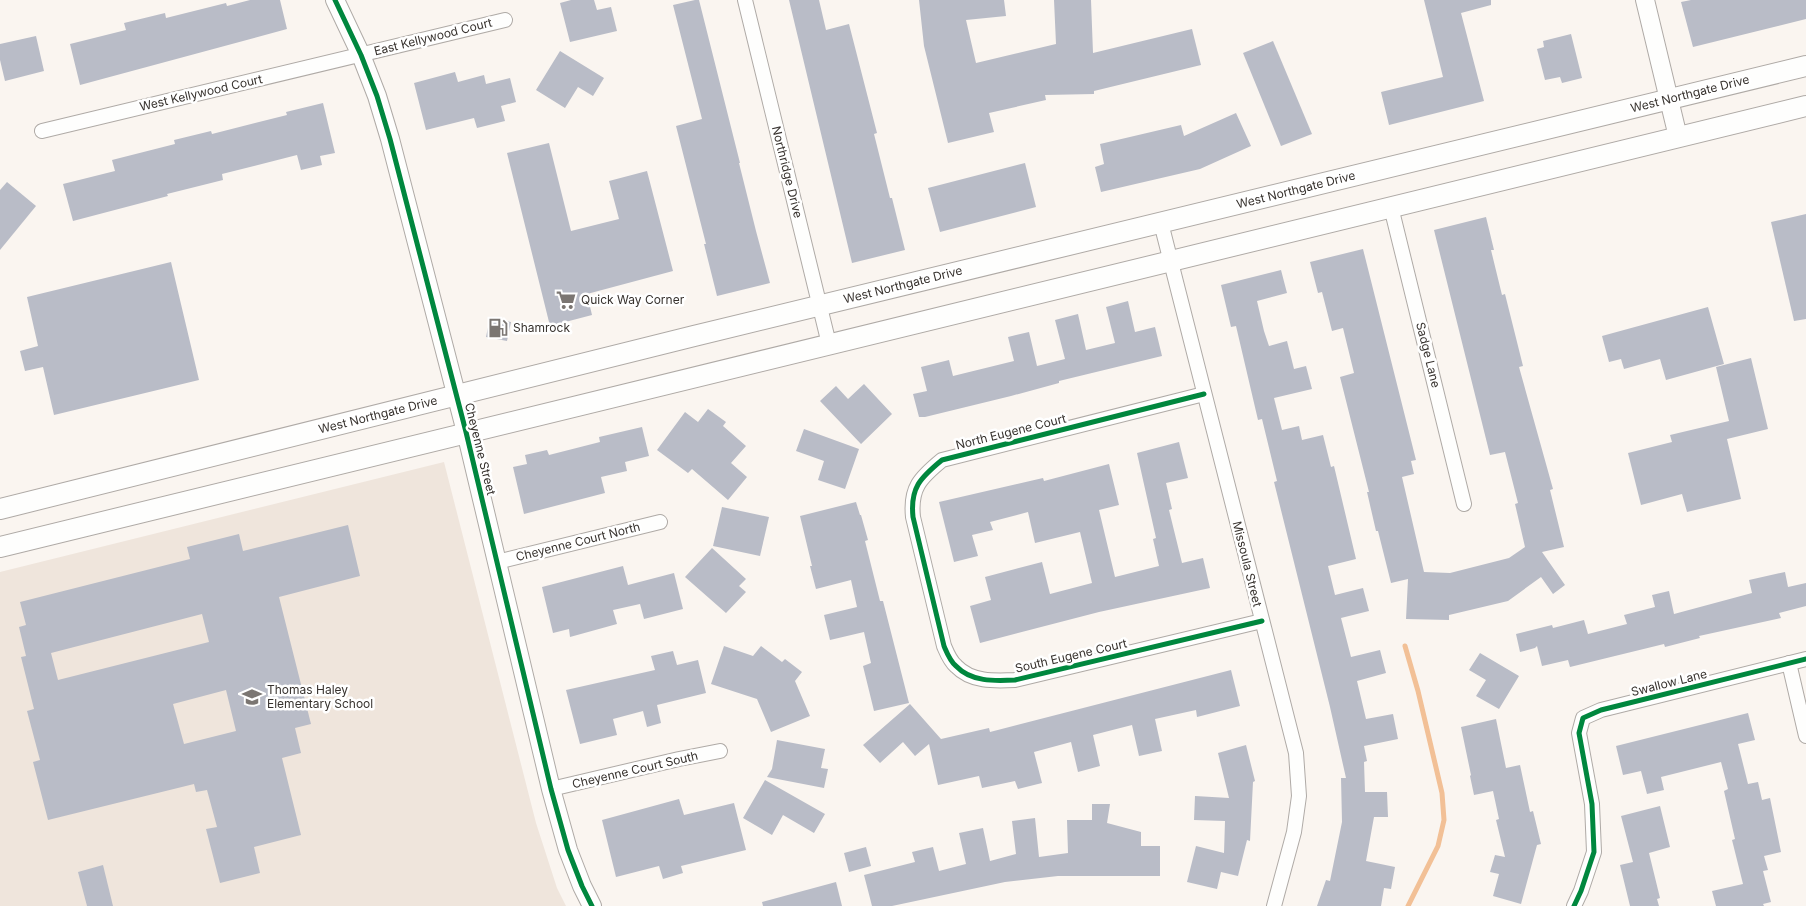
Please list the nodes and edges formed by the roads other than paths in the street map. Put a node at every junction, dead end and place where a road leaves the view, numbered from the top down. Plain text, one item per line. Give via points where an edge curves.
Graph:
1 (335, 0) edge
2 (745, 0) edge
3 (1644, 0) edge
4 (505, 20) dead end
5 (361, 55) junction
6 (1806, 66) edge
7 (1669, 99) junction
8 (1806, 106) edge
9 (42, 131) dead end
10 (1678, 137) junction
11 (1391, 207) junction
12 (1161, 223) junction
13 (1170, 260) junction
14 (820, 306) junction
15 (829, 344) junction
16 (1204, 394) junction
17 (456, 396) junction
18 (466, 432) junction
19 (1464, 504) dead end
20 (0, 508) edge
21 (660, 522) dead end
22 (0, 547) edge
23 (497, 562) junction
24 (925, 570) joint
25 (1262, 621) junction
26 (1806, 658) edge
27 (1789, 663) junction
28 (1806, 736) edge
29 (720, 751) dead end
30 (551, 789) junction
31 (592, 906) edge
32 (1274, 906) edge
33 (1574, 906) edge

1 - 5 street, Cheyenne Street
2 - 14 street, Northridge Drive
3 - 7 street
4 - 5 street, East Kellywood Court
5 - 9 street, West Kellywood Court
5 - 17 street, Cheyenne Street via 390,139
6 - 7 main road, West Northgate Drive
7 - 10 street
7 - 12 main road, West Northgate Drive
8 - 10 main road
10 - 11 main road
11 - 13 main road
11 - 19 street, Sadge Lane
12 - 13 street, Missoula Street
12 - 14 main road, West Northgate Drive
13 - 15 main road
13 - 16 street, Missoula Street
14 - 15 street, Northridge Drive
14 - 17 main road, West Northgate Drive
15 - 18 main road
16 - 24 street, North Eugene Court via 942,460 916,486 912,504
16 - 25 street, Missoula Street
17 - 18 street, Cheyenne Street
17 - 20 main road, West Northgate Drive
18 - 22 main road
18 - 23 street, Cheyenne Street
21 - 23 street, Cheyenne Court North
23 - 30 street, Cheyenne Street
24 - 25 street, South Eugene Court via 944,646 954,665 966,674 989,681 1015,680
25 - 32 street, Missoula Street via 1296,753 1299,796 1294,832
26 - 27 street, Swallow Lane
27 - 28 street
27 - 33 street, Swallow Lane via 1601,710 1583,718 1579,733 1592,804 1594,852
29 - 30 street, Cheyenne Court South
30 - 31 street, Cheyenne Street via 568,850

